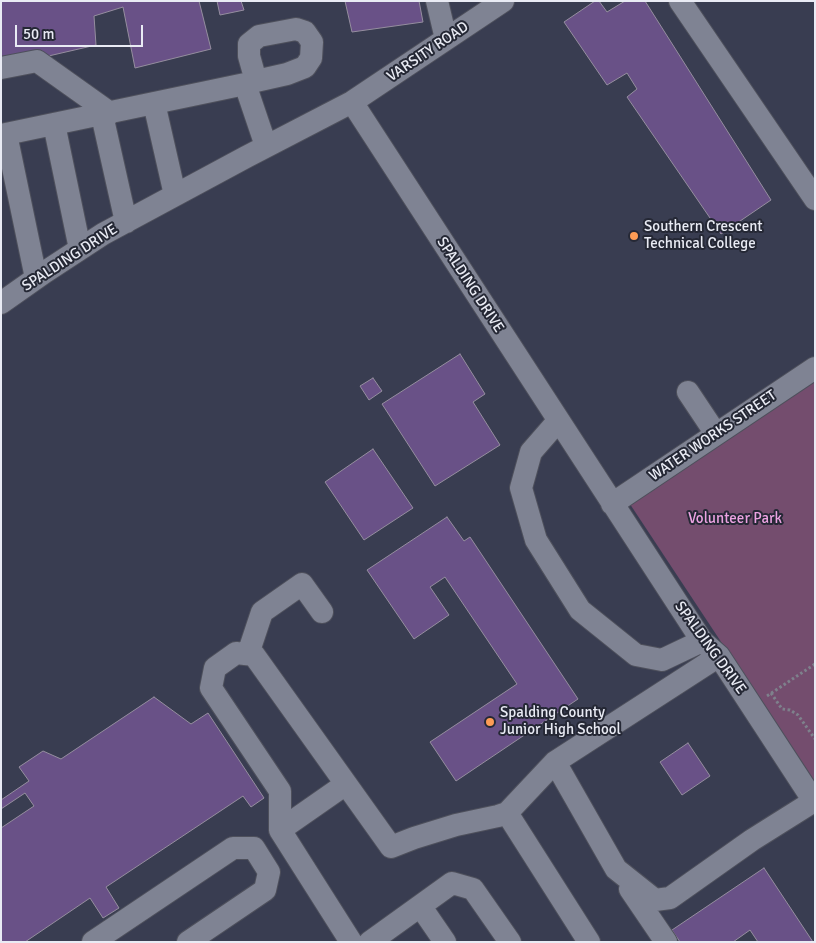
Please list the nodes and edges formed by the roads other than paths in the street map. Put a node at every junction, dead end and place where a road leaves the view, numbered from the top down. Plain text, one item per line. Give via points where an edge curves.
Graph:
1 (438, 1) edge
2 (503, 1) edge
3 (680, 1) edge
4 (446, 39) junction
5 (1, 68) edge
6 (352, 102) junction
7 (154, 103) junction
8 (106, 114) junction
9 (54, 124) junction
10 (4, 135) edge
11 (266, 146) junction
12 (175, 196) junction
13 (815, 198) edge
14 (126, 222) junction
15 (80, 249) junction
16 (36, 278) junction
17 (1, 303) edge
18 (815, 368) edge
19 (688, 392) dead end
20 (558, 421) junction
21 (716, 434) junction
22 (612, 504) junction
23 (322, 612) dead end
24 (702, 641) junction
25 (248, 654) junction
26 (719, 656) junction
27 (555, 762) junction
28 (346, 784) junction
29 (814, 802) edge
30 (507, 813) junction
31 (280, 830) junction
32 (616, 869) junction
33 (421, 907) junction
34 (92, 942) edge
35 (188, 942) edge
36 (350, 942) edge
37 (370, 942) edge
38 (445, 942) edge
39 (510, 942) edge
40 (589, 942) edge
41 (666, 942) edge

1 - 4 street
2 - 4 street, VARSITY ROAD
3 - 13 street
4 - 6 street, VARSITY ROAD
5 - 8 street via 37,61
6 - 11 street, SPALDING DRIVE
6 - 20 street, SPALDING DRIVE
7 - 8 street
7 - 11 street via 250,82
7 - 12 street
8 - 9 street
8 - 14 street
9 - 10 street
9 - 15 street
10 - 16 street
11 - 12 street, SPALDING DRIVE
12 - 14 street, SPALDING DRIVE
14 - 15 street, SPALDING DRIVE
15 - 16 street, SPALDING DRIVE
16 - 17 street, SPALDING DRIVE
18 - 21 street, WATER WORKS STREET
19 - 21 street
20 - 22 street, SPALDING DRIVE
20 - 24 street via 531,452 521,488 536,540 580,610 636,655 662,660
21 - 22 street, WATER WORKS STREET
22 - 24 street, SPALDING DRIVE
23 - 25 street via 302,584 262,612
24 - 26 street, SPALDING DRIVE
25 - 28 street via 254,655
25 - 31 street via 236,653 214,668 211,688 280,790
26 - 27 street
26 - 29 street, SPALDING DRIVE
27 - 30 street
27 - 32 street
28 - 30 street via 391,847 456,825
28 - 31 street
29 - 32 street via 752,840 670,898 655,900
30 - 40 street
31 - 36 street
32 - 41 street
33 - 37 street
33 - 38 street
33 - 39 street via 452,883 474,889
34 - 35 street via 234,848 254,848 269,872 265,890

